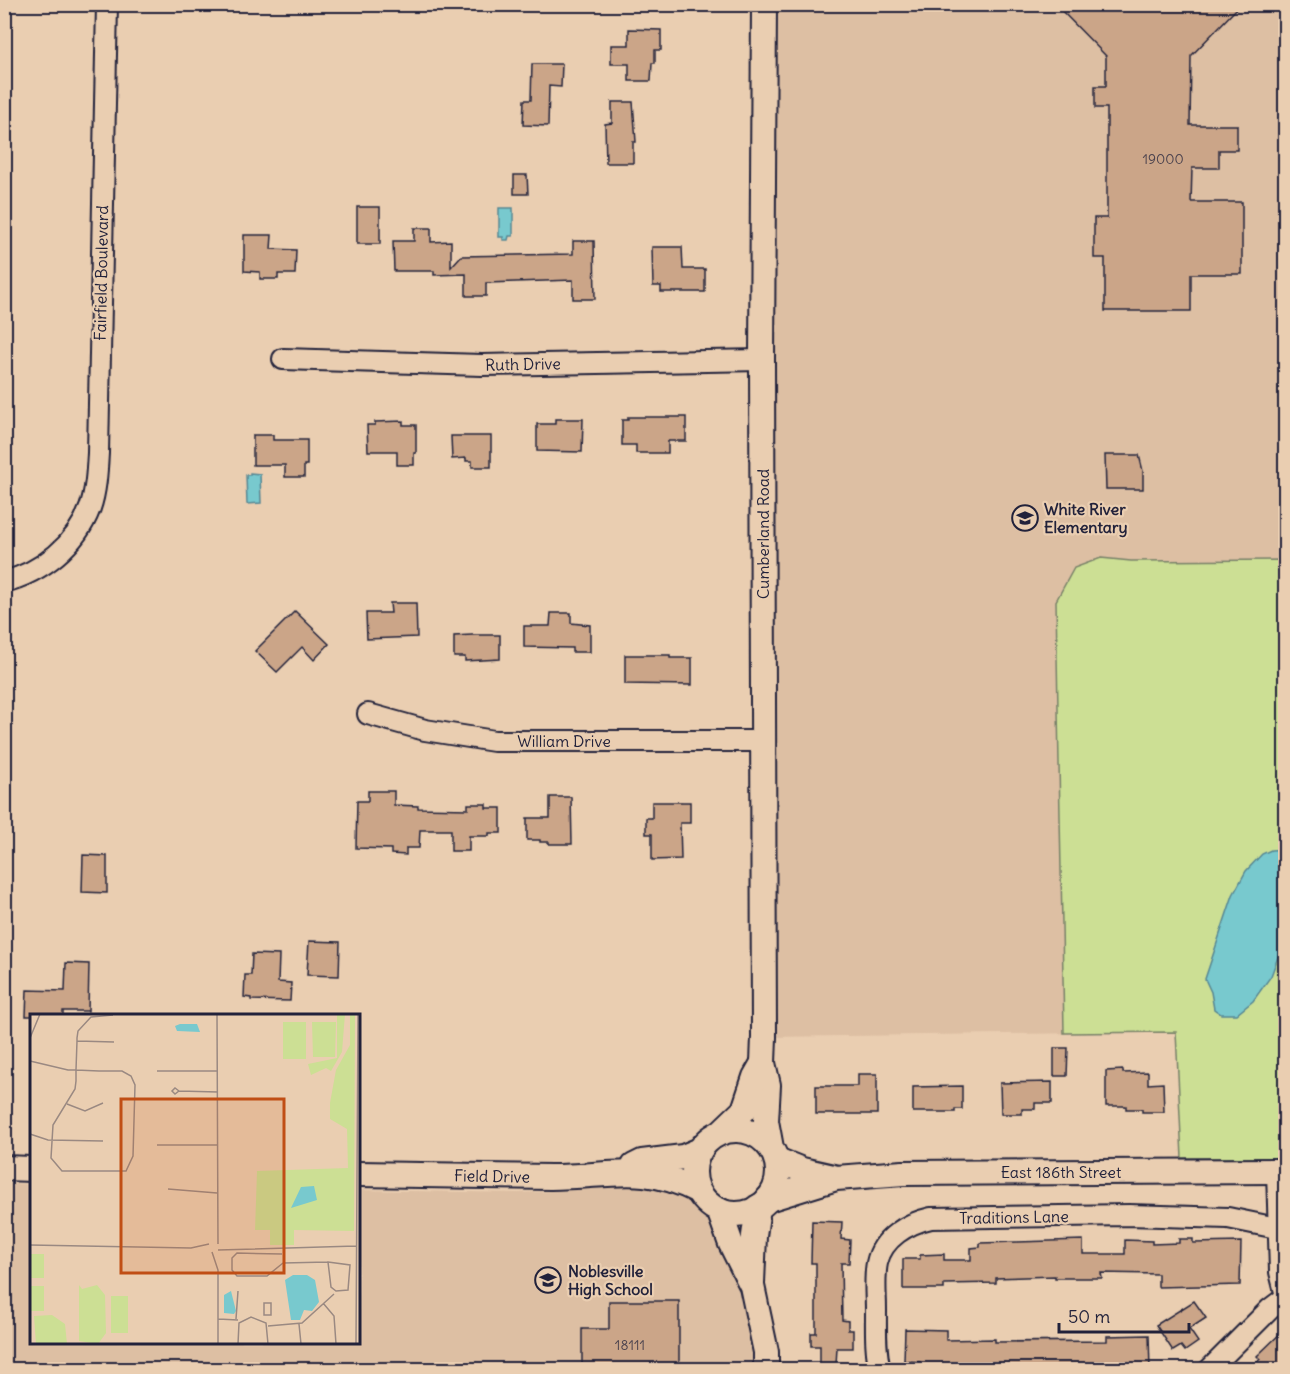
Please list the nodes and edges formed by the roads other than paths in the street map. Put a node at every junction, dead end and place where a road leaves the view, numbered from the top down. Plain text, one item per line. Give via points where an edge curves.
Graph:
1 (107, 4) edge
2 (764, 4) edge
3 (283, 359) dead end
4 (762, 360) junction
5 (4, 582) edge
6 (368, 714) dead end
7 (763, 741) junction
8 (763, 1063) junction
9 (721, 1132) junction
10 (700, 1150) junction
11 (774, 1154) junction
12 (4, 1168) edge
13 (30, 1169) edge
14 (1281, 1171) edge
15 (624, 1172) junction
16 (360, 1174) edge
17 (836, 1178) junction
18 (698, 1191) junction
19 (763, 1203) junction
20 (719, 1210) junction
21 (1277, 1228) junction
22 (752, 1286) junction
23 (1286, 1297) edge
24 (766, 1370) edge
25 (880, 1370) edge
26 (1209, 1370) edge

1 - 5 street, Fairfield Boulevard via 98,453 93,497 74,536 46,564
2 - 4 street, Cumberland Road
3 - 4 street, Ruth Drive via 482,365
4 - 7 street, Cumberland Road
6 - 7 street, William Drive via 424,730 484,740
7 - 8 street, Cumberland Road
8 - 9 street, Cumberland Road via 744,1110
8 - 11 street, Cumberland Road via 768,1086 766,1122
9 - 10 street
9 - 11 street via 750,1132 761,1138
10 - 15 street via 683,1157 642,1162
10 - 18 street via 694,1171
11 - 17 street, East 186th Street via 802,1170
11 - 19 street via 778,1174 775,1187
12 - 13 street
14 - 17 street, East 186th Street via 903,1173
14 - 21 street
15 - 16 street, Field Drive via 555,1177
15 - 18 street via 665,1177
17 - 19 street, East 186th Street
18 - 20 street
19 - 20 street via 746,1213
19 - 22 street via 754,1236
20 - 22 street
21 - 23 street
21 - 25 street, Traditions Lane via 1228,1218 1129,1215 920,1220 894,1236 877,1262 876,1339
22 - 24 street
23 - 26 street

